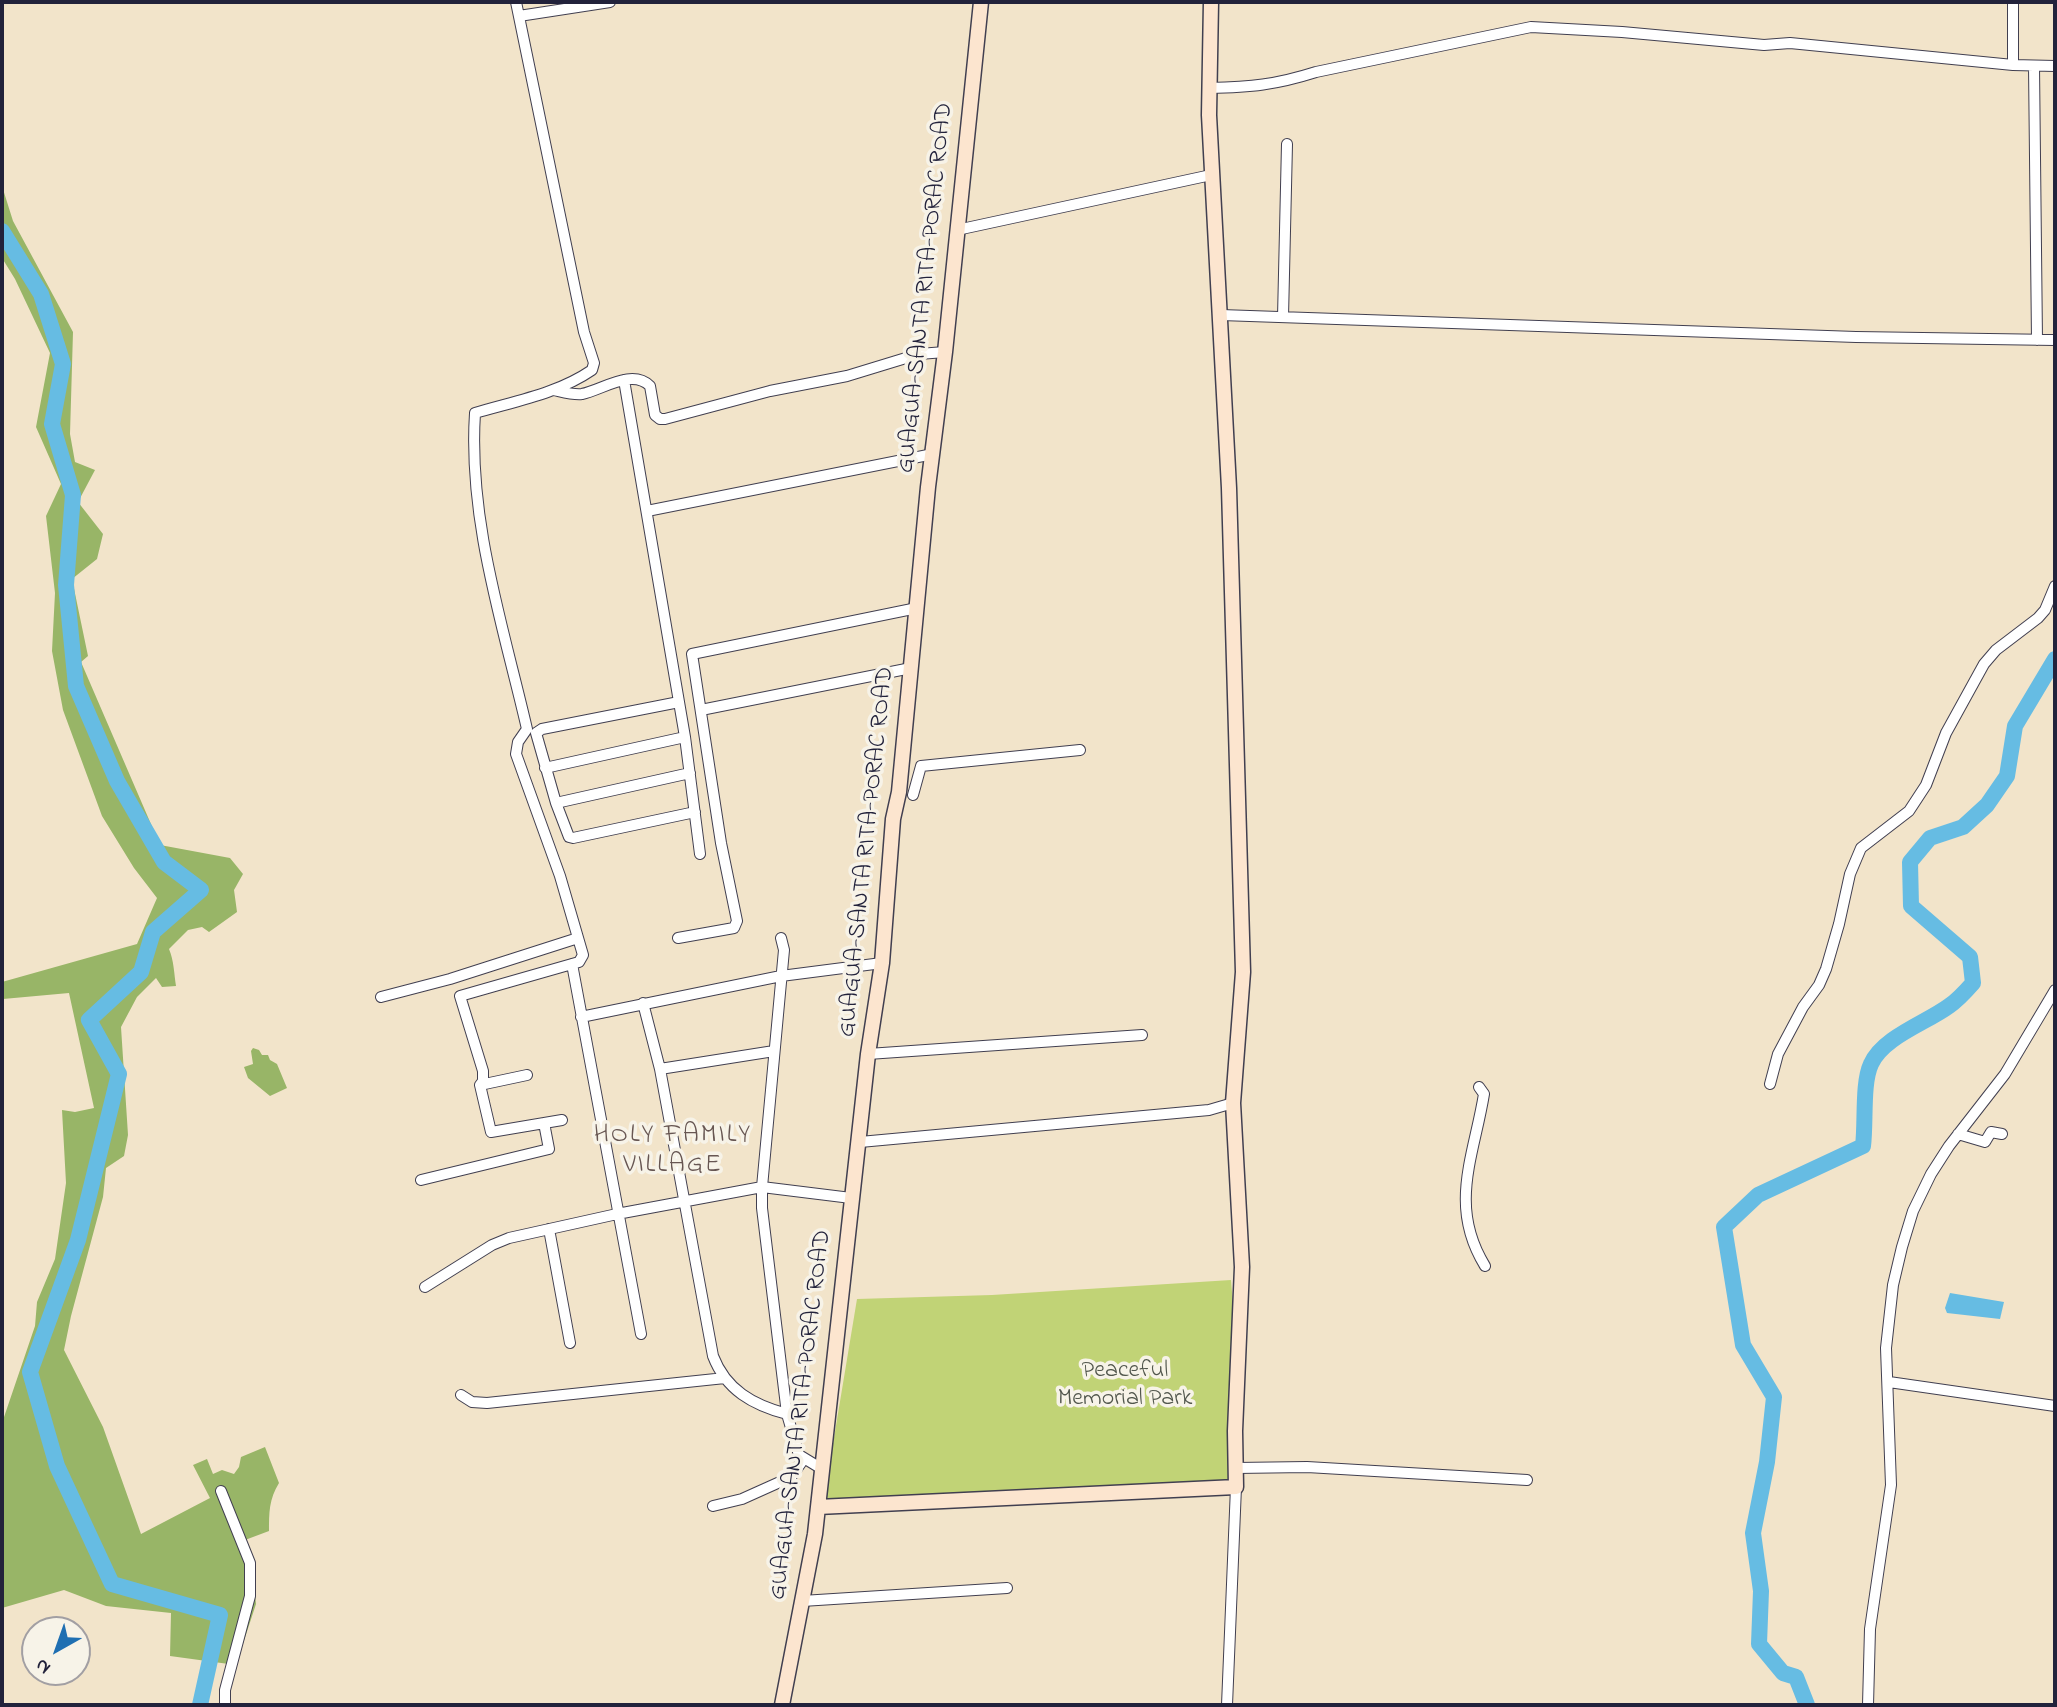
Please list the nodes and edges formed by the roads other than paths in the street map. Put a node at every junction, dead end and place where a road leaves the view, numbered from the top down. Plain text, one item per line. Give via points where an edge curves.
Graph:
1 (516, 2) edge
2 (610, 2) edge
3 (982, 2) edge
4 (1211, 2) edge
5 (2013, 2) edge
6 (519, 16) junction
7 (2014, 65) junction
8 (2035, 66) junction
9 (2055, 66) edge
10 (1209, 89) junction
11 (1287, 144) dead end
12 (1211, 175) junction
13 (957, 230) junction
14 (1221, 315) junction
15 (1283, 317) junction
16 (2037, 340) junction
17 (2055, 340) edge
18 (945, 352) junction
19 (584, 376) junction
20 (624, 380) junction
21 (554, 390) junction
22 (593, 391) junction
23 (933, 454) junction
24 (647, 511) junction
25 (2055, 586) edge
26 (917, 608) junction
27 (911, 668) junction
28 (679, 702) junction
29 (701, 710) junction
30 (685, 737) junction
31 (1080, 750) dead end
32 (545, 768) junction
33 (690, 773) junction
34 (913, 795) dead end
35 (555, 803) junction
36 (695, 812) junction
37 (700, 854) dead end
38 (578, 938) junction
39 (678, 938) dead end
40 (781, 938) dead end
41 (882, 963) junction
42 (572, 964) junction
43 (781, 976) junction
44 (2055, 990) edge
45 (381, 997) dead end
46 (643, 1003) junction
47 (581, 1017) junction
48 (1142, 1035) dead end
49 (774, 1051) junction
50 (868, 1054) junction
51 (660, 1069) junction
52 (527, 1075) dead end
53 (1769, 1084) dead end
54 (480, 1085) junction
55 (1479, 1087) dead end
56 (1233, 1103) junction
57 (562, 1120) dead end
58 (544, 1123) junction
59 (1958, 1134) junction
60 (2002, 1134) dead end
61 (860, 1142) junction
62 (421, 1180) dead end
63 (762, 1187) junction
64 (851, 1198) junction
65 (684, 1201) junction
66 (617, 1214) junction
67 (550, 1229) junction
68 (1485, 1266) dead end
69 (425, 1287) dead end
70 (640, 1334) dead end
71 (570, 1343) dead end
72 (725, 1378) junction
73 (1889, 1382) junction
74 (461, 1395) dead end
75 (2055, 1406) edge
76 (787, 1414) junction
77 (803, 1460) junction
78 (1236, 1468) junction
79 (822, 1469) junction
80 (1527, 1480) dead end
81 (1236, 1487) junction
82 (221, 1491) dead end
83 (713, 1506) dead end
84 (818, 1507) junction
85 (1007, 1588) dead end
86 (802, 1601) junction
87 (225, 1705) edge
88 (782, 1705) edge
89 (1227, 1705) edge
90 (1868, 1705) edge

1 - 6 street
2 - 6 street
3 - 13 street, GUAGUA-SANTA RITA-PORAC ROAD
4 - 10 street
5 - 7 street
6 - 19 street via 594,363
7 - 8 street
7 - 10 street via 1790,43 1764,45 1531,27 1282,83
8 - 9 street
8 - 16 street
10 - 12 street
11 - 15 street
12 - 13 street
12 - 14 street
13 - 18 street, GUAGUA-SANTA RITA-PORAC ROAD
14 - 15 street
14 - 56 street via 1244,972
15 - 16 street
16 - 17 street
18 - 20 street via 919,354 847,376 660,419 655,415 650,386 639,379
18 - 23 street, GUAGUA-SANTA RITA-PORAC ROAD
19 - 21 street
19 - 22 street
20 - 22 street
20 - 24 street
21 - 22 street via 578,395
21 - 38 street via 475,413 473,449 495,605 527,729 516,754
23 - 24 street
23 - 26 street, GUAGUA-SANTA RITA-PORAC ROAD
24 - 28 street
25 - 53 street via 2038,618 1984,664 1909,811 1861,848 1826,969 1778,1054
26 - 27 street, GUAGUA-SANTA RITA-PORAC ROAD
26 - 29 street via 692,654
27 - 29 street
27 - 41 street, GUAGUA-SANTA RITA-PORAC ROAD via 892,820
28 - 30 street
28 - 32 street via 538,730
29 - 39 street via 737,925
30 - 32 street
30 - 33 street
31 - 34 street via 921,766
32 - 35 street
33 - 35 street
33 - 36 street
35 - 36 street via 567,834 573,838
36 - 37 street
38 - 42 street via 582,960
38 - 45 street
40 - 43 street
41 - 43 street
41 - 50 street, GUAGUA-SANTA RITA-PORAC ROAD
42 - 47 street
42 - 54 street via 460,996 482,1070
43 - 46 street
43 - 49 street
44 - 59 street via 2005,1074
46 - 47 street
46 - 51 street
47 - 66 street
48 - 50 street
49 - 51 street
49 - 63 street
50 - 61 street, GUAGUA-SANTA RITA-PORAC ROAD
51 - 65 street
52 - 54 street
54 - 58 street via 491,1132
55 - 68 street via 1484,1094 1470,1153 1467,1214 1472,1245
56 - 61 street via 1209,1110
56 - 78 street via 1241,1267
57 - 58 street
58 - 62 street via 549,1149
59 - 60 street via 1985,1142 1991,1132
59 - 73 street via 1926,1183 1902,1247 1888,1335
61 - 64 street, GUAGUA-SANTA RITA-PORAC ROAD
63 - 64 street
63 - 65 street
63 - 76 street
64 - 79 street, GUAGUA-SANTA RITA-PORAC ROAD
65 - 66 street
65 - 72 street via 710,1344
66 - 67 street
66 - 70 street
67 - 69 street via 492,1245
67 - 71 street
72 - 74 street via 487,1403
72 - 76 street via 750,1401
73 - 75 street
73 - 90 street via 1891,1485 1870,1629
76 - 77 street
77 - 79 street
77 - 83 street via 791,1477 742,1499
78 - 80 street via 1307,1467
78 - 81 street
79 - 84 street, GUAGUA-SANTA RITA-PORAC ROAD
81 - 84 street
81 - 89 street
82 - 87 street via 250,1563 251,1582
84 - 86 street, GUAGUA-SANTA RITA-PORAC ROAD
85 - 86 street
86 - 88 street, GUAGUA-SANTA RITA-PORAC ROAD

